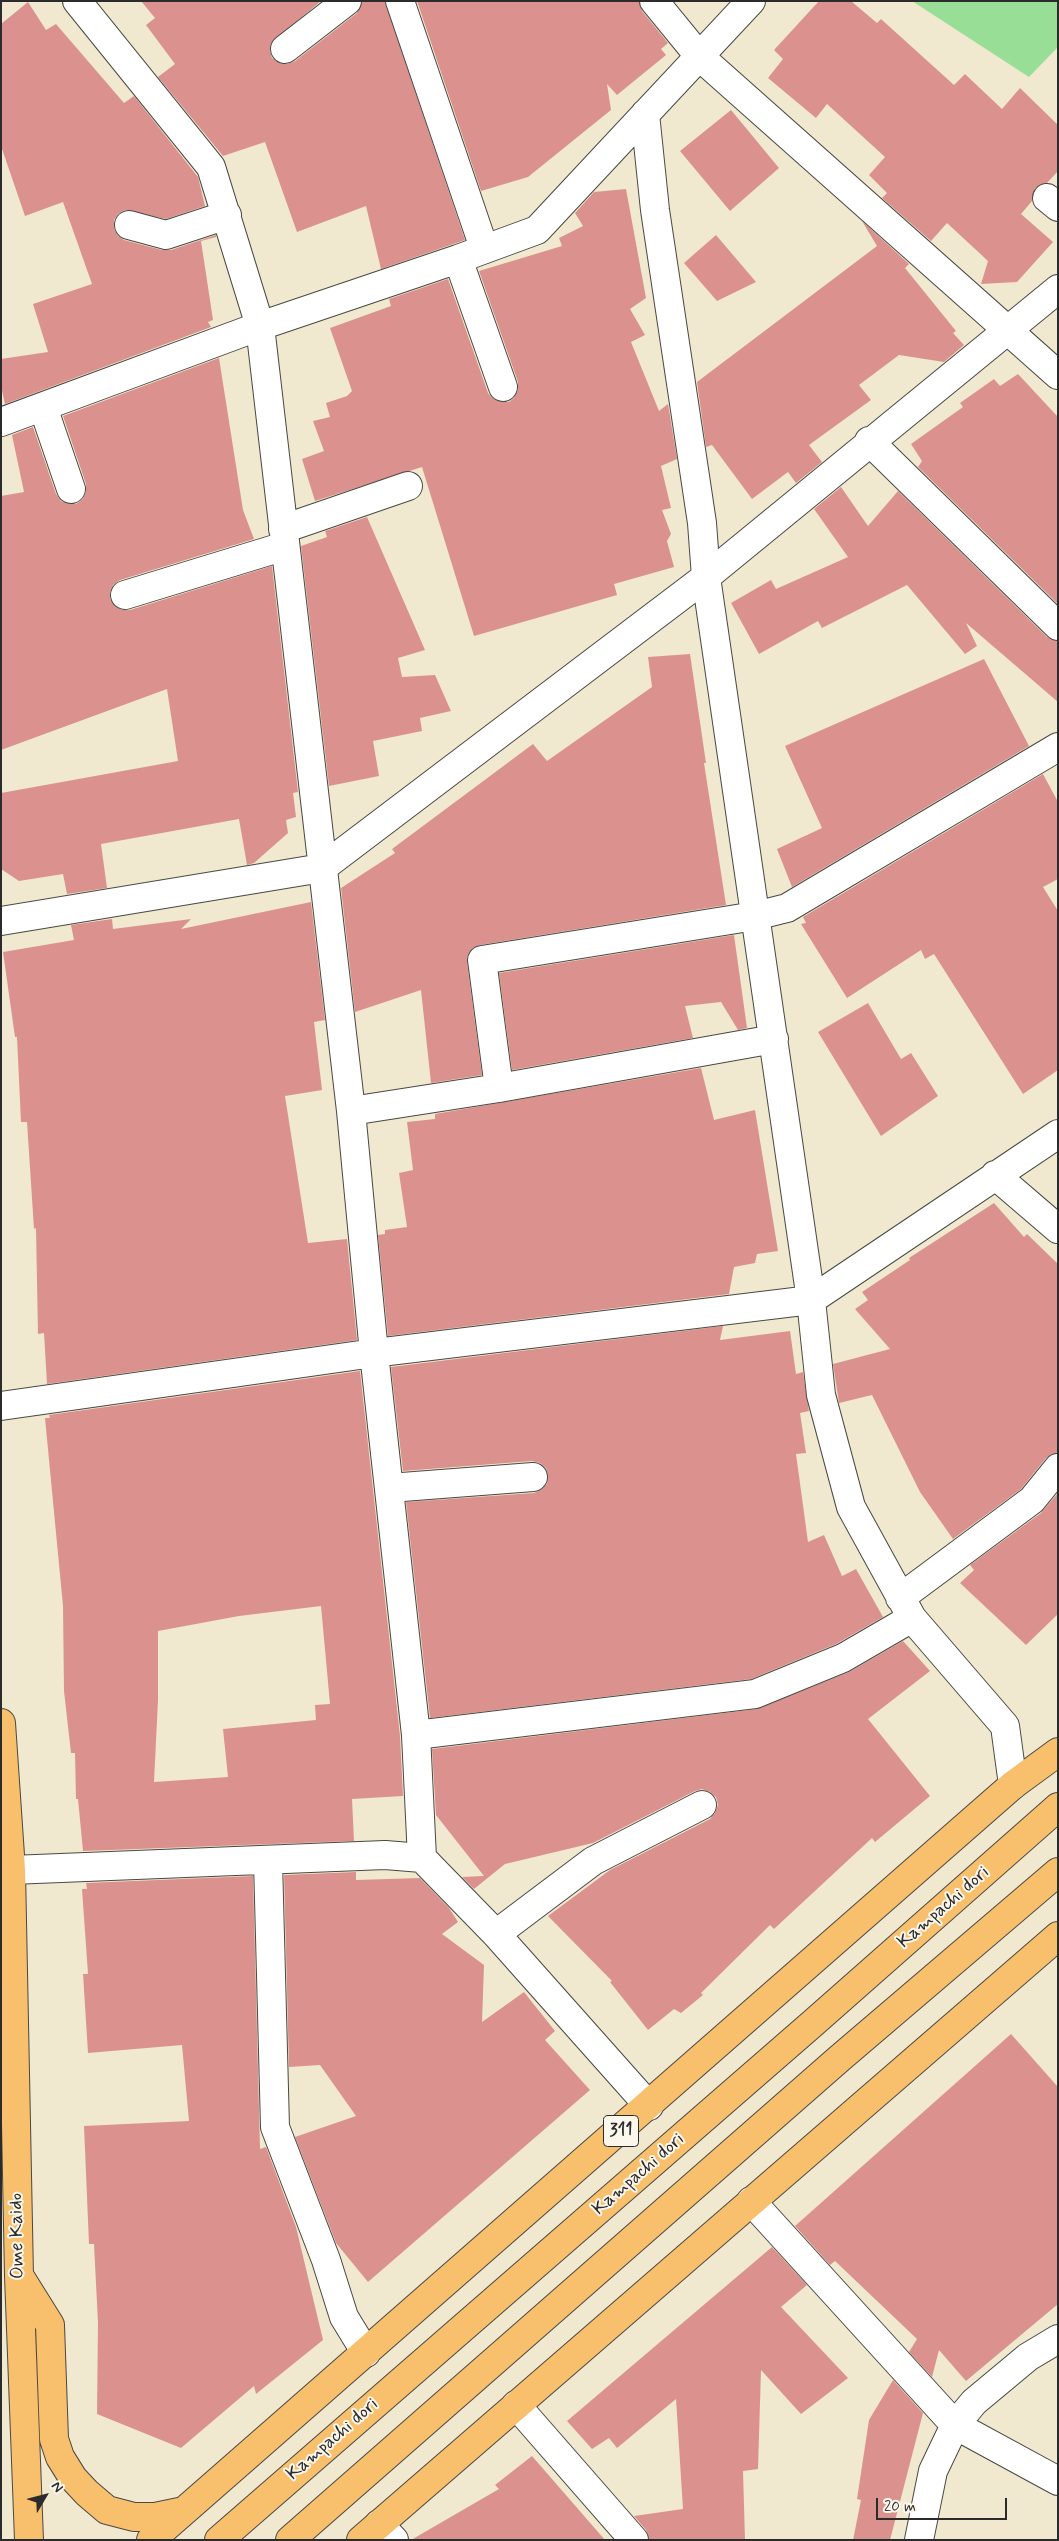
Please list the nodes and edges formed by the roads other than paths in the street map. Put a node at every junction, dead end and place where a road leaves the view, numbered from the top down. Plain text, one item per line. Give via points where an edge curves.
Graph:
1 (77, 1) edge
2 (347, 1) edge
3 (400, 1) edge
4 (654, 1) edge
5 (751, 1) edge
6 (285, 49) dead end
7 (700, 56) junction
8 (645, 114) junction
9 (227, 216) junction
10 (129, 225) dead end
11 (484, 248) junction
12 (458, 259) junction
13 (1058, 289) edge
14 (260, 326) junction
15 (1007, 330) junction
16 (1058, 375) edge
17 (504, 388) dead end
18 (44, 407) junction
19 (1, 422) edge
20 (869, 441) junction
21 (408, 486) dead end
22 (71, 489) dead end
23 (284, 538) junction
24 (706, 577) junction
25 (125, 595) dead end
26 (1058, 626) edge
27 (1058, 747) edge
28 (322, 868) junction
29 (755, 916) junction
30 (1, 921) edge
31 (774, 1039) junction
32 (499, 1088) junction
33 (351, 1111) junction
34 (1058, 1134) edge
35 (995, 1176) junction
36 (1058, 1229) edge
37 (811, 1300) junction
38 (374, 1353) junction
39 (1, 1406) edge
40 (1058, 1468) edge
41 (533, 1477) dead end
42 (389, 1488) junction
43 (906, 1608) junction
44 (1, 1723) edge
45 (416, 1735) junction
46 (1058, 1752) edge
47 (1013, 1785) junction
48 (702, 1805) dead end
49 (1058, 1807) edge
50 (422, 1858) junction
51 (268, 1861) junction
52 (11, 1870) junction
53 (1058, 1872) edge
54 (496, 1934) junction
55 (1058, 1936) edge
56 (649, 2106) junction
57 (751, 2201) junction
58 (19, 2276) junction
59 (1058, 2339) edge
60 (366, 2353) junction
61 (516, 2405) junction
62 (955, 2425) junction
63 (1058, 2481) edge
64 (184, 2511) junction
65 (378, 2534) edge
66 (29, 2540) edge
67 (151, 2540) edge
68 (219, 2540) edge
69 (290, 2540) edge
70 (634, 2540) edge
71 (918, 2540) edge

1 - 9 street via 211,167
2 - 6 street
3 - 11 street
4 - 7 street
5 - 7 street
7 - 8 street
7 - 15 street
8 - 11 street via 536,230
8 - 24 street via 655,210 702,523
9 - 10 street via 166,235
9 - 14 street
11 - 12 street
12 - 14 street
12 - 17 street
13 - 15 street
14 - 18 street
14 - 23 street
15 - 16 street
15 - 20 street
18 - 19 street
18 - 22 street
20 - 24 street
20 - 26 street
21 - 23 street
23 - 25 street
23 - 28 street
24 - 28 street
24 - 29 street
27 - 29 street via 787,908
28 - 30 street
28 - 33 street
29 - 31 street
29 - 32 street via 482,960
31 - 32 street
31 - 37 street
32 - 33 street
33 - 38 street
34 - 35 street
35 - 36 street
35 - 37 street
37 - 38 street
37 - 43 street via 821,1395 850,1507
38 - 39 street
38 - 42 street
40 - 43 street via 1032,1500
41 - 42 street
42 - 45 street
43 - 45 street via 843,1658 755,1694
43 - 47 street via 1005,1726
44 - 52 main road, Ome Kaido
45 - 50 street
46 - 47 main road, 311
47 - 56 main road, 311
48 - 54 street via 594,1861
49 - 68 main road, Kampachi dori / 311
50 - 51 street via 384,1856
50 - 54 street
51 - 52 street
51 - 60 street via 276,2127 344,2317
52 - 58 main road, Ome Kaido
53 - 69 main road via 840,2058
54 - 56 street
55 - 57 main road
56 - 60 main road, 311
57 - 61 main road
57 - 62 street
58 - 64 main road via 50,2325 54,2439 73,2478 107,2510 155,2517
58 - 66 main road, Ome Kaido
59 - 62 street via 1028,2357 974,2402
60 - 64 main road, 311
61 - 65 main road
61 - 70 street
62 - 63 street
62 - 71 street via 933,2471
64 - 67 main road, 311

